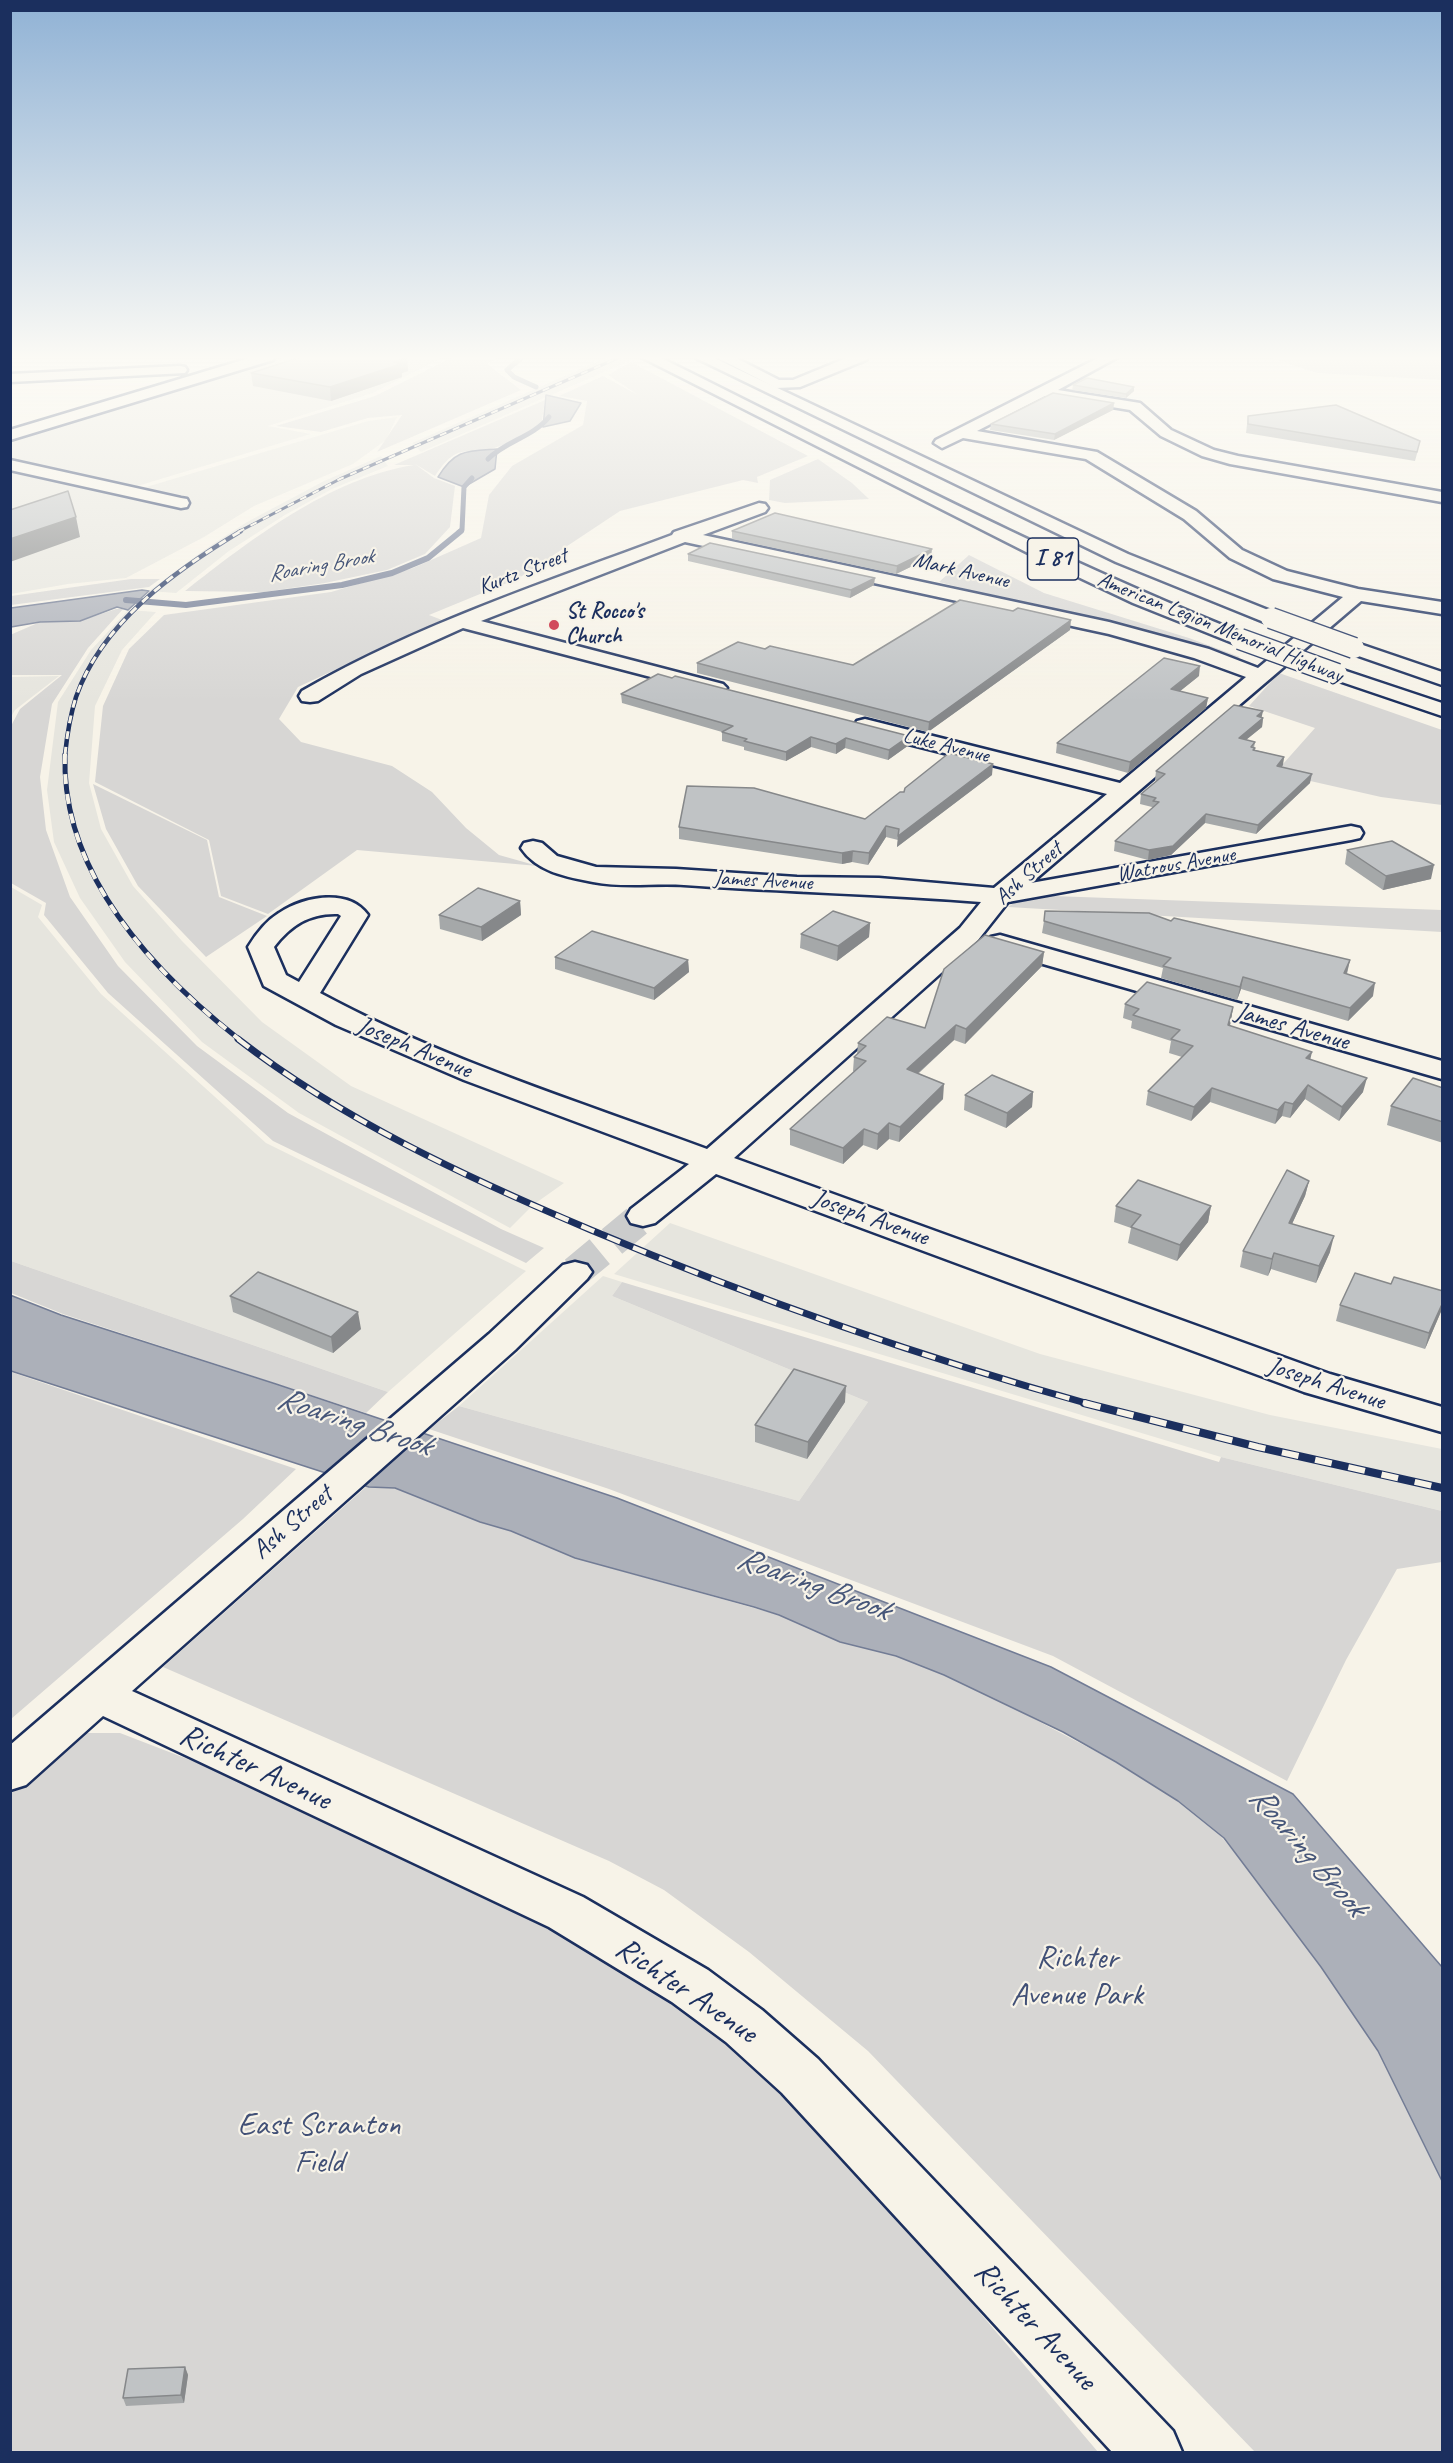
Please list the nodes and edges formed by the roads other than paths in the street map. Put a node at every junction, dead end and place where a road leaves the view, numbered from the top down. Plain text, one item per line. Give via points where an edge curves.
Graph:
1 (41, 472) edge
2 (879, 472) edge
3 (942, 472) edge
4 (1119, 472) edge
5 (1297, 472) edge
6 (1443, 496) edge
7 (181, 503) dead end
8 (759, 508) dead end
9 (680, 536) junction
10 (1358, 595) junction
11 (1443, 608) edge
12 (461, 622) junction
13 (1261, 676) junction
14 (1443, 679) edge
15 (731, 692) edge
16 (310, 696) dead end
17 (1443, 710) edge
18 (847, 721) edge
19 (1125, 791) junction
20 (1351, 833) dead end
21 (533, 848) dead end
22 (1000, 896) junction
23 (969, 934) junction
24 (304, 996) dead end
25 (1443, 1070) edge
26 (713, 1160) junction
27 (643, 1216) tunnel mouth
28 (575, 1272) tunnel mouth
29 (1443, 1420) edge
30 (99, 1695) junction
31 (10, 1772) edge
32 (1152, 2452) edge

1 - 7 main road
2 - 17 main road, American Legion Memorial Highway / I 81, bridge via 1140,599 1240,639
3 - 14 main road, American Legion Memorial Highway / I 81, bridge via 1122,558 1270,618
4 - 10 main road via 1190,515 1236,554 1280,575
5 - 6 main road
8 - 9 main road, Kurtz Street
9 - 12 main road, Kurtz Street
9 - 13 main road, Mark Avenue via 842,568 1175,645
10 - 11 main road
10 - 13 main road, Ash Street
12 - 15 main road
12 - 16 main road, Kurtz Street via 354,670
13 - 19 main road, Ash Street
18 - 19 main road, Luke Avenue
19 - 22 main road, Ash Street
20 - 22 main road, Watrous Avenue
21 - 22 main road, James Avenue via 555,864 596,875 879,886
22 - 23 main road, Ash Street
23 - 25 main road, James Avenue
23 - 26 main road, Ash Street
24 - 26 main road, Joseph Avenue via 346,1019 474,1074
26 - 27 main road, Ash Street
26 - 29 main road, Joseph Avenue via 1317,1383
28 - 30 main road, Ash Street via 502,1342
30 - 31 main road, Ash Street
30 - 32 main road, Richter Avenue via 566,1912 690,1986 744,2026 800,2076

